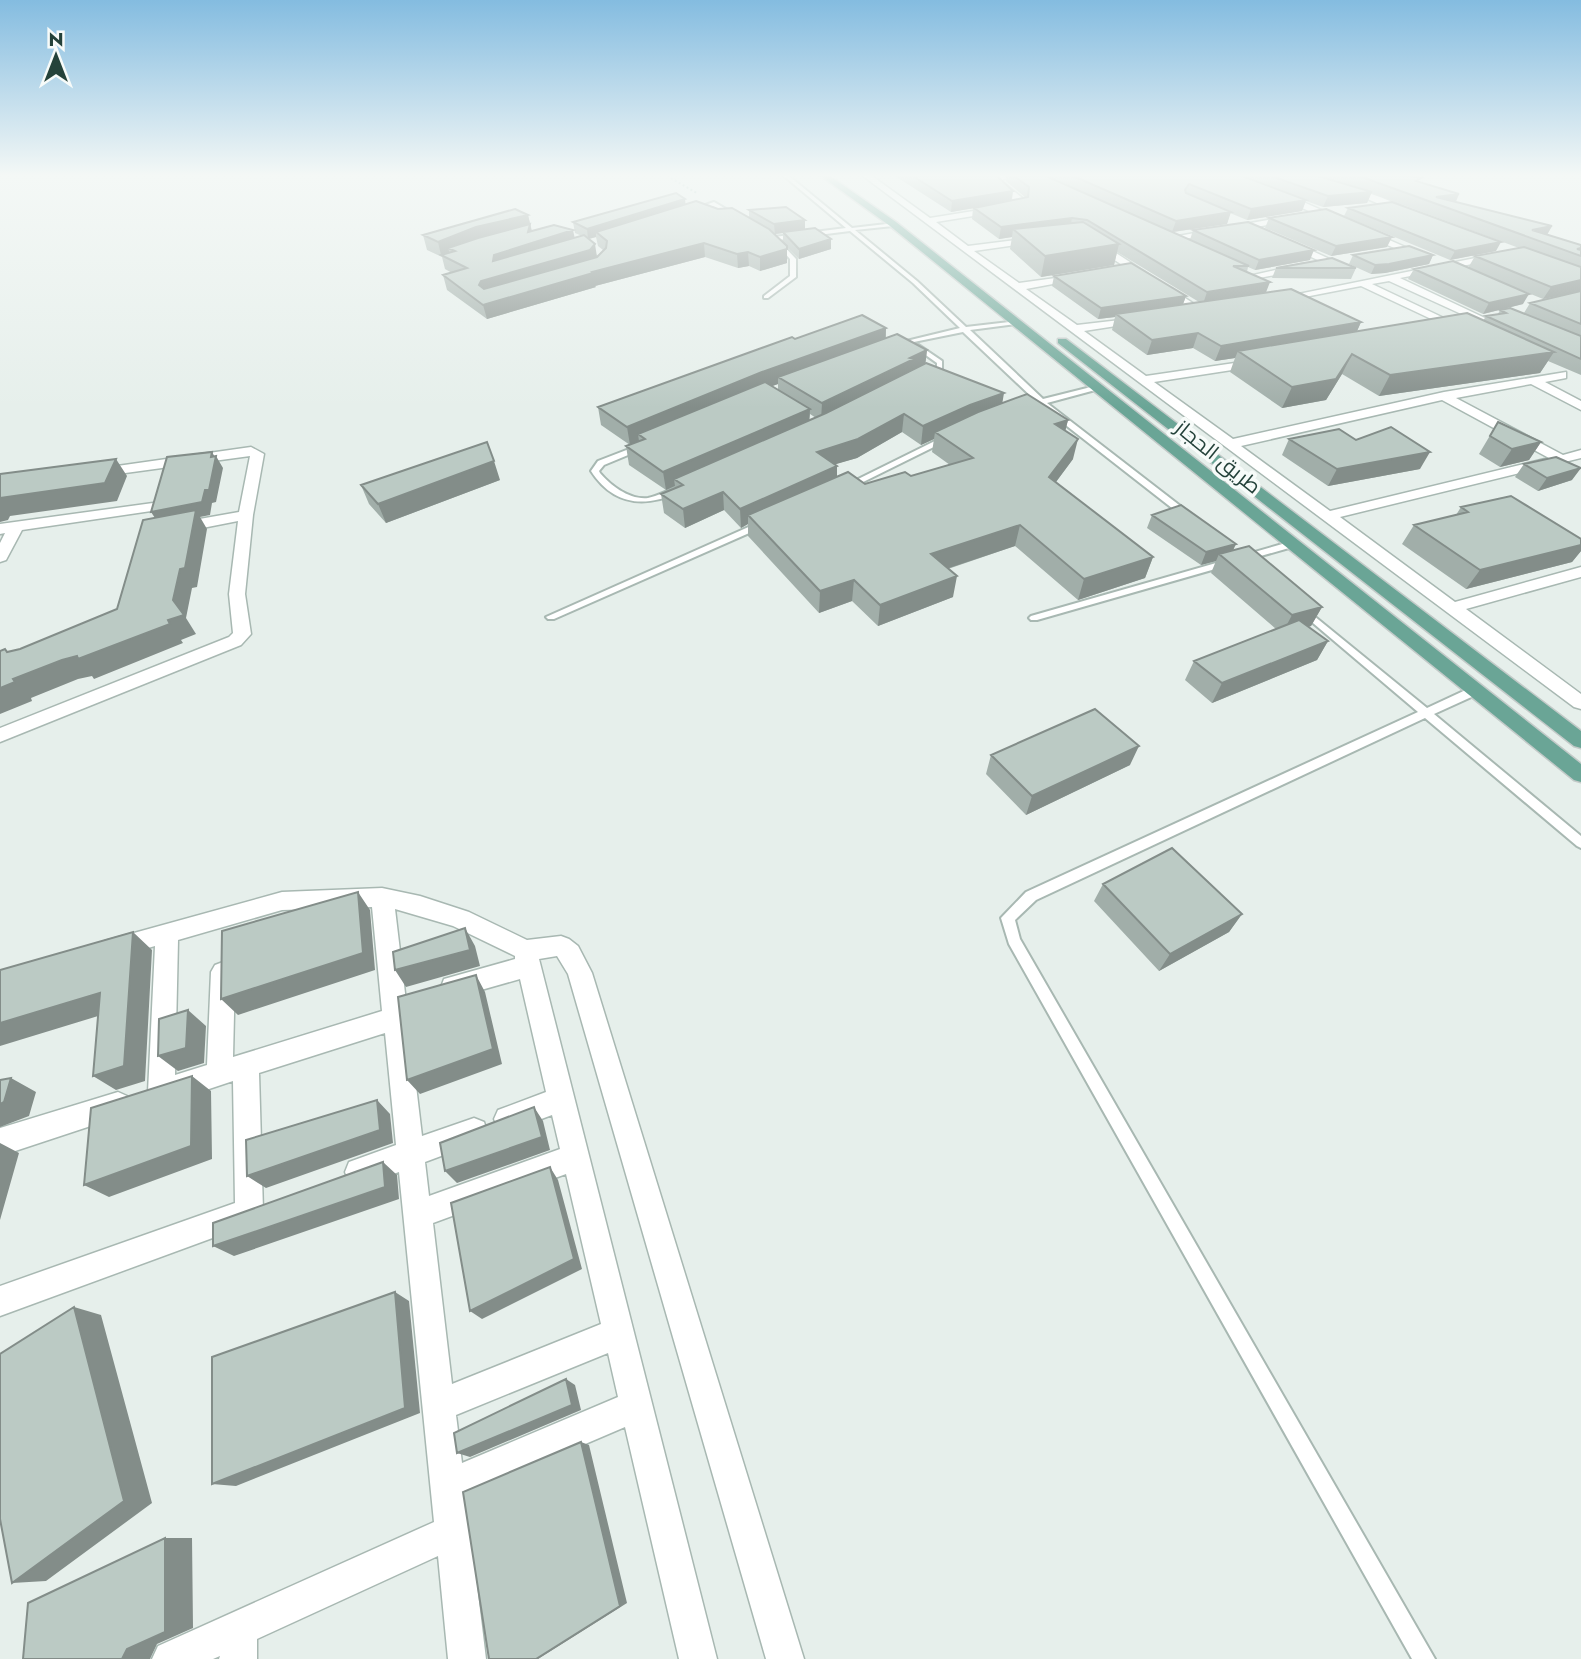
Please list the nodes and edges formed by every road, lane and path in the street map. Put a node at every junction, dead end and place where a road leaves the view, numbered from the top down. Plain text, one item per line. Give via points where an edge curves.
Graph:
1 (787, 253) edge
2 (879, 253) edge
3 (930, 253) edge
4 (948, 253) edge
5 (971, 253) edge
6 (1110, 253) edge
7 (1311, 253) edge
8 (1415, 253) edge
9 (1500, 253) edge
10 (1355, 258) edge
11 (1330, 262) junction
12 (1132, 267) junction
13 (1445, 267) junction
14 (1119, 269) edge
15 (1242, 271) edge
16 (1093, 274) edge
17 (1254, 276) junction
18 (1469, 276) edge
19 (1390, 277) junction
20 (1367, 282) junction
21 (1017, 286) junction
22 (1292, 296) junction
23 (766, 297) dead end
24 (1256, 303) edge
25 (1314, 308) edge
26 (1175, 315) edge
27 (1150, 318) edge
28 (1016, 322) junction
29 (1454, 327) junction
30 (1074, 329) junction
31 (966, 330) junction
32 (1429, 331) edge
33 (1473, 336) edge
34 (908, 341) junction
35 (883, 350) edge
36 (1274, 360) edge
37 (1539, 365) edge
38 (916, 380) edge
39 (1143, 380) junction
40 (1532, 380) junction
41 (1096, 387) junction
42 (1444, 396) junction
43 (1041, 402) junction
44 (1029, 406) edge
45 (1581, 406) edge
46 (959, 433) edge
47 (652, 442) edge
48 (1230, 444) junction
49 (1581, 454) edge
50 (1561, 458) junction
51 (167, 464) junction
52 (77, 476) edge
53 (688, 486) edge
54 (833, 492) edge
55 (157, 496) junction
56 (246, 515) junction
57 (1325, 516) junction
58 (772, 520) edge
59 (1199, 525) edge
60 (8, 528) edge
61 (1293, 544) junction
62 (1231, 550) edge
63 (0, 557) edge
64 (1242, 558) junction
65 (1252, 566) edge
66 (1581, 572) edge
67 (1292, 601) edge
68 (1452, 607) junction
69 (551, 617) dead end
70 (1034, 618) dead end
71 (1475, 691) junction
72 (1581, 703) edge
73 (1424, 715) junction
74 (0, 735) edge
75 (1581, 741) edge
76 (1581, 775) edge
77 (1581, 844) edge
78 (382, 897) junction
79 (225, 917) junction
80 (167, 933) junction
81 (90, 954) edge
82 (527, 958) junction
83 (411, 1003) junction
84 (233, 1069) junction
85 (161, 1091) junction
86 (561, 1099) junction
87 (0, 1142) edge
88 (411, 1153) junction
89 (576, 1157) junction
90 (336, 1180) edge
91 (418, 1214) junction
92 (0, 1301) edge
93 (618, 1332) junction
94 (439, 1406) junction
95 (636, 1406) junction
96 (448, 1486) junction
97 (453, 1531) junction
98 (238, 1644) edge
99 (171, 1659) edge
100 (467, 1659) edge
101 (698, 1659) edge
102 (785, 1659) edge
103 (1424, 1659) edge

1 - 23 lane via 793,259 793,277
2 - 31 lane
3 - 28 main road, طريق الحجاز
4 - 75 main road, طريق الحجاز
5 - 21 street
6 - 12 street
7 - 11 street
8 - 13 street
9 - 13 street
10 - 11 street
11 - 17 street
11 - 20 street
12 - 14 street
12 - 26 street via 1206,310
13 - 18 street
13 - 19 street
15 - 17 street
16 - 21 street
17 - 22 street
19 - 20 street
19 - 29 street via 1487,319
20 - 22 street
20 - 29 street
21 - 30 street
22 - 24 street
22 - 25 street
27 - 30 street
28 - 31 lane
28 - 41 main road, طريق الحجاز
29 - 32 street
29 - 33 street
30 - 39 street
31 - 34 lane
31 - 43 lane
34 - 35 lane
34 - 38 lane via 940,362 940,368
36 - 39 street
37 - 40 street via 1567,377
39 - 48 street
40 - 42 street
40 - 45 street
41 - 43 lane
41 - 61 main road, طريق الحجاز
42 - 48 street
42 - 50 street
43 - 44 lane
43 - 59 lane
46 - 54 lane
47 - 53 lane via 601,463 595,471 599,478 629,500 642,502
48 - 57 street
49 - 50 street
50 - 57 street
51 - 52 street
51 - 55 street
51 - 56 street via 255,452
55 - 56 street via 152,528
55 - 60 street
56 - 74 street via 237,594 243,628 235,641
57 - 68 street
58 - 69 lane
60 - 63 street
61 - 64 lane
61 - 71 main road, طريق الحجاز
62 - 64 lane
64 - 65 lane
64 - 70 lane
66 - 68 street
67 - 73 lane
68 - 72 street
71 - 73 lane
71 - 76 main road, طريق الحجاز
73 - 77 lane
73 - 103 lane via 1031,896 1008,918 1014,940
78 - 79 street via 282,901
78 - 82 street via 461,919
78 - 83 street
79 - 80 street
79 - 84 street
80 - 81 street
80 - 85 street
82 - 83 street
82 - 86 street
82 - 102 street via 561,946 580,973
83 - 84 street
83 - 88 street
84 - 85 street
84 - 92 street via 261,1207
85 - 87 street
86 - 88 street
86 - 89 street
88 - 90 street
88 - 91 street
89 - 91 street
89 - 93 street
91 - 94 street
93 - 94 street
93 - 95 street
94 - 96 street
95 - 96 street
95 - 101 street
96 - 97 street
97 - 98 street
97 - 100 street
98 - 99 street

